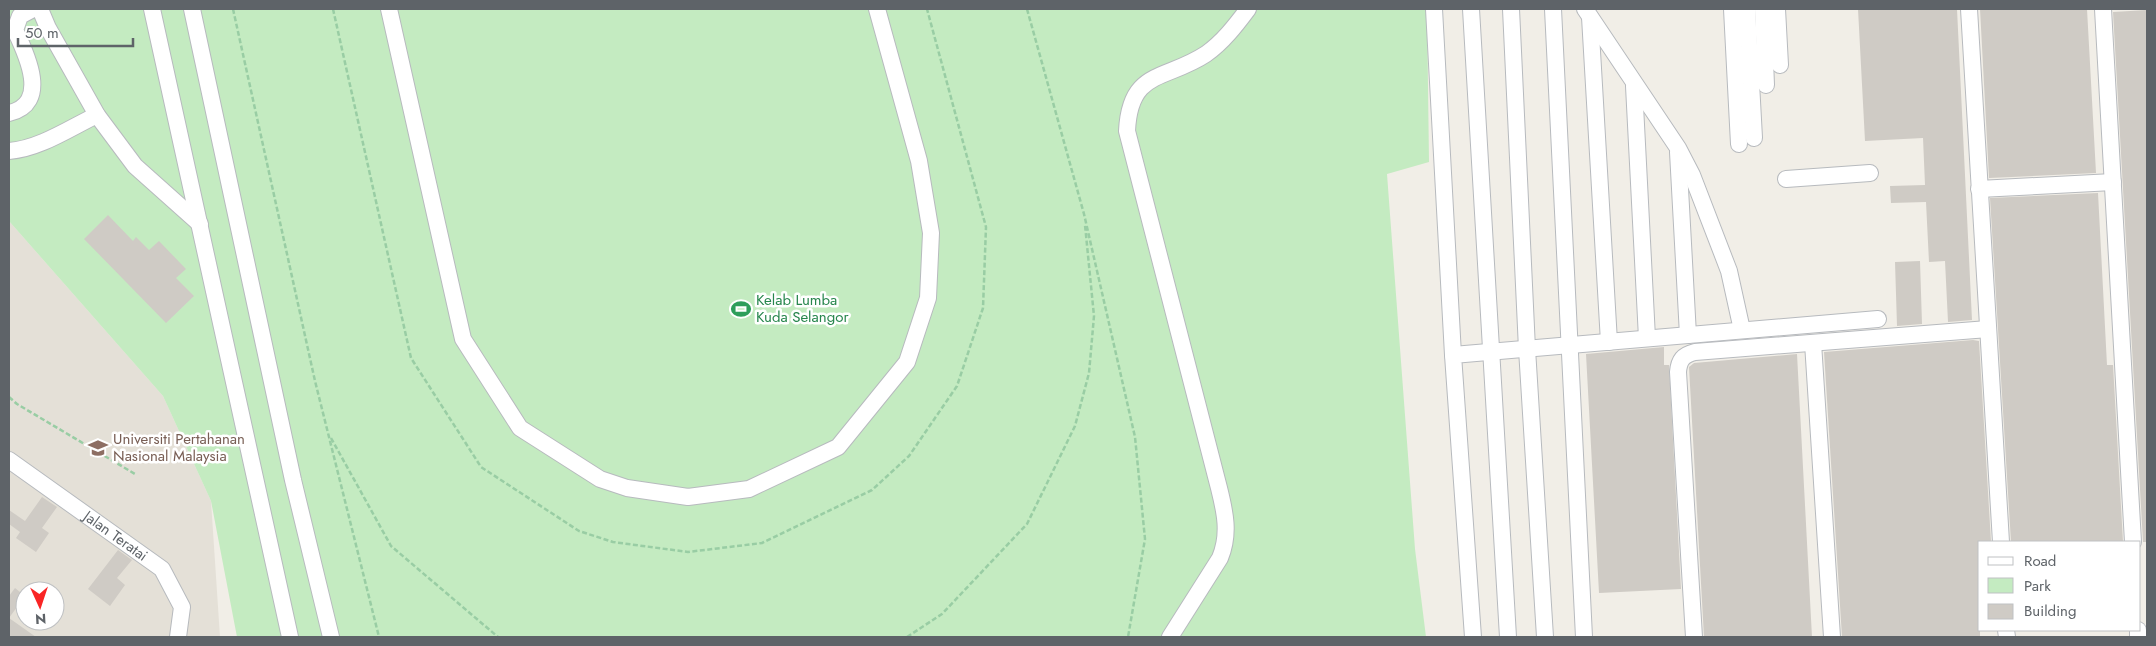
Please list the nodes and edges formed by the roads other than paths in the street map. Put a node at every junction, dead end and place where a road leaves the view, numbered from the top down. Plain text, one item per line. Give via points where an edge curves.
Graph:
1 (33, 9) edge
2 (40, 9) edge
3 (152, 9) edge
4 (192, 9) edge
5 (389, 9) edge
6 (877, 9) edge
7 (1248, 9) edge
8 (1434, 9) edge
9 (1471, 9) edge
10 (1511, 9) edge
11 (1553, 9) edge
12 (1732, 9) edge
13 (1747, 9) edge
14 (1763, 9) edge
15 (1777, 9) edge
16 (1969, 9) edge
17 (2103, 9) edge
18 (1587, 13) edge
19 (1780, 65) dead end
20 (1766, 85) dead end
21 (1634, 86) junction
22 (9, 113) edge
23 (97, 115) junction
24 (1678, 148) junction
25 (9, 151) edge
26 (1870, 172) dead end
27 (1786, 179) dead end
28 (2113, 182) junction
29 (1979, 190) junction
30 (200, 224) junction
31 (1878, 319) dead end
32 (1988, 329) junction
33 (1742, 330) junction
34 (1688, 335) junction
35 (1648, 338) junction
36 (1608, 342) junction
37 (1813, 343) junction
38 (1570, 345) junction
39 (1527, 349) junction
40 (1492, 352) junction
41 (1453, 355) junction
42 (9, 460) edge
43 (2001, 541) edge
44 (2133, 541) edge
45 (178, 637) edge
46 (290, 637) edge
47 (331, 637) edge
48 (1170, 637) edge
49 (1473, 637) edge
50 (1508, 637) edge
51 (1545, 637) edge
52 (1584, 637) edge
53 (1694, 637) edge
54 (1832, 637) edge

1 - 22 street via 20,16 15,30 29,58 32,85 29,100 23,109
2 - 23 street
3 - 30 street
4 - 47 street via 293,480
5 - 6 street via 463,339 520,428 600,479 627,488 688,497 749,489 838,447 907,362 928,298 931,233 920,160
7 - 48 street via 1207,53 1152,78 1137,91 1128,114 1127,131 1227,528 1226,544 1220,558
8 - 41 street
9 - 40 street
10 - 39 street
11 - 38 street
12 - 13 street via 1747,141
14 - 20 street
15 - 19 street
16 - 29 street
17 - 28 street
18 - 21 street
18 - 36 street
21 - 24 street
21 - 35 street
23 - 25 street via 50,138
23 - 30 street via 135,166
24 - 33 street via 1692,175 1729,271
24 - 34 street
26 - 27 street
28 - 29 street
28 - 44 street
29 - 32 street
30 - 46 street
31 - 33 street
32 - 37 street
32 - 43 street
33 - 34 street
34 - 35 street
35 - 36 street
36 - 38 street
37 - 53 street via 1695,352 1686,354 1679,362
37 - 54 street
38 - 39 street
38 - 52 street
39 - 40 street
39 - 51 street
40 - 41 street
40 - 50 street
41 - 49 street
42 - 45 street, Jalan Teratai via 162,569 182,607

